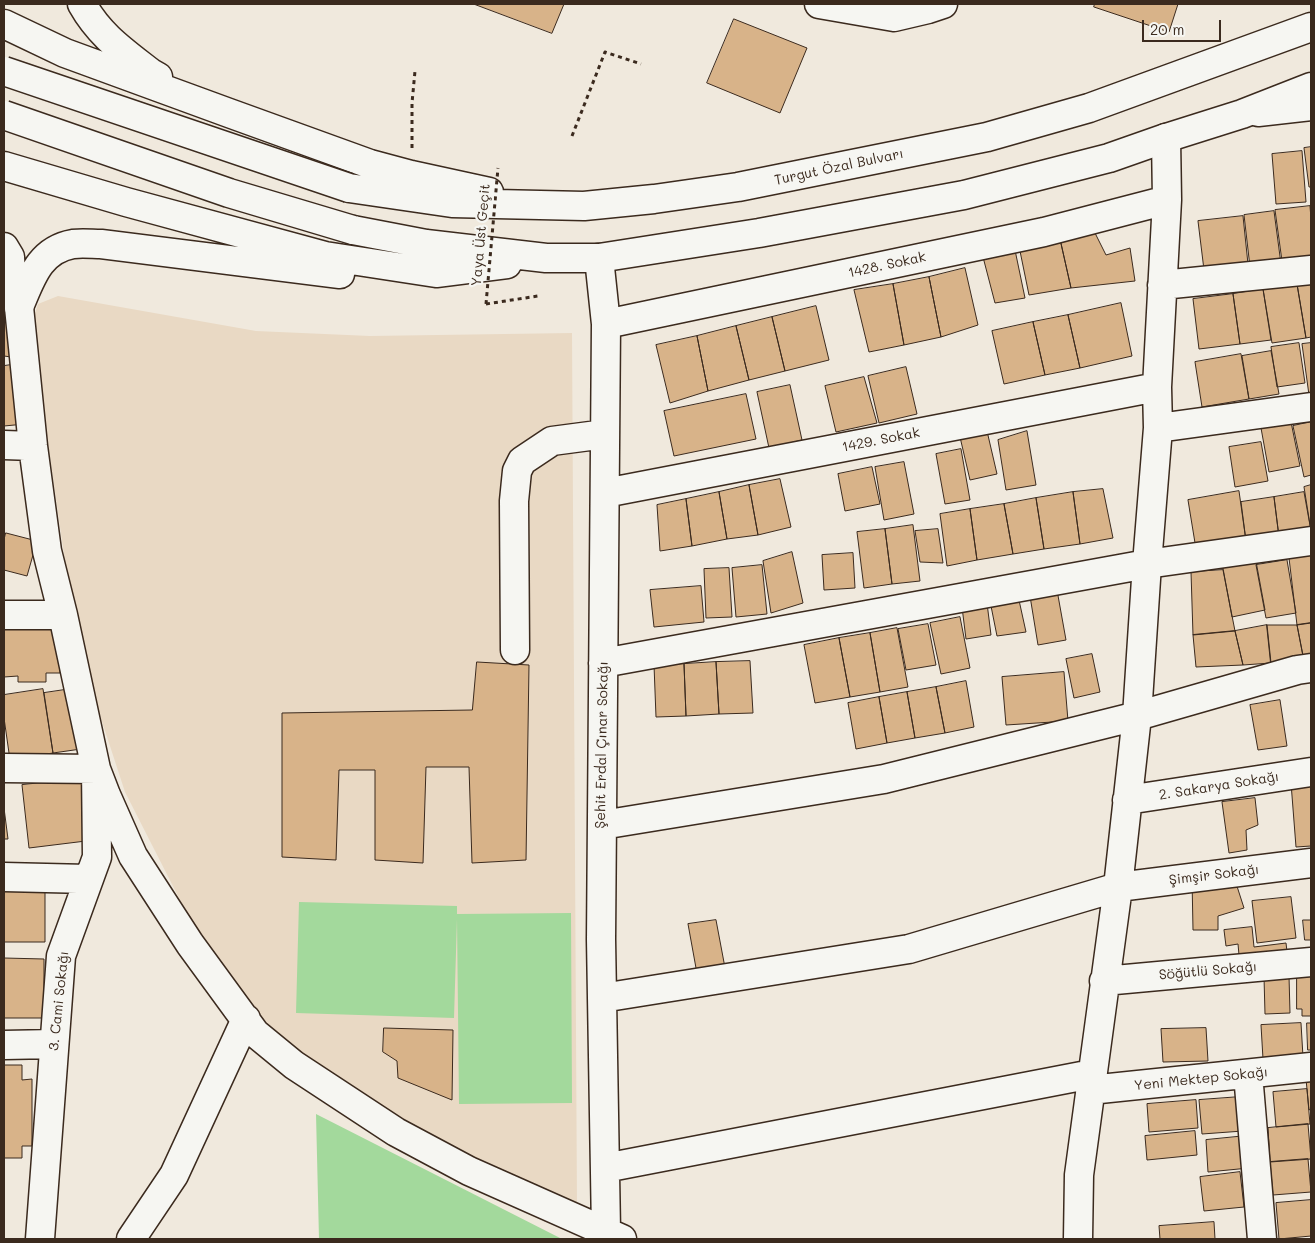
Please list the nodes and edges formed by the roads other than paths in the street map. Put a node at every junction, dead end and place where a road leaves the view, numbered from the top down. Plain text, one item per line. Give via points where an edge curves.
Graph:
1 (82, 4) edge
2 (819, 4) edge
3 (942, 4) edge
4 (4, 24) edge
5 (1311, 27) edge
6 (4, 46) edge
7 (65, 53) junction
8 (4, 71) edge
9 (1311, 87) edge
10 (1311, 106) edge
11 (229, 114) junction
12 (1242, 114) junction
13 (4, 115) edge
14 (1166, 138) junction
15 (4, 146) edge
16 (4, 166) edge
17 (4, 178) edge
18 (103, 195) junction
19 (1167, 200) junction
20 (584, 206) junction
21 (4, 247) edge
22 (546, 258) junction
23 (599, 258) junction
24 (1311, 270) edge
25 (436, 273) junction
26 (1162, 284) junction
27 (19, 307) junction
28 (606, 324) junction
29 (1157, 387) junction
30 (1311, 407) edge
31 (1158, 428) junction
32 (605, 434) junction
33 (4, 445) edge
34 (33, 446) junction
35 (605, 494) junction
36 (1311, 541) edge
37 (1147, 564) junction
38 (4, 614) edge
39 (63, 615) junction
40 (515, 650) dead end
41 (603, 663) junction
42 (1311, 668) edge
43 (1137, 716) junction
44 (4, 768) edge
45 (96, 769) junction
46 (1311, 772) edge
47 (1126, 800) junction
48 (602, 825) junction
49 (1311, 863) edge
50 (4, 877) edge
51 (88, 879) junction
52 (1118, 887) junction
53 (1311, 962) edge
54 (1104, 981) junction
55 (602, 998) junction
56 (246, 1019) junction
57 (4, 1044) edge
58 (54, 1044) junction
59 (1311, 1067) edge
60 (1248, 1074) junction
61 (1091, 1082) junction
62 (605, 1168) junction
63 (614, 1235) edge
64 (40, 1239) edge
65 (131, 1239) edge
66 (1078, 1239) edge
67 (1262, 1239) edge

1 - 11 street via 110,41 151,73
2 - 3 street via 894,17
4 - 7 street
5 - 20 street, Turgut Özal Bulvarı via 1089,108 987,137 738,187
6 - 7 street via 20,44
7 - 11 street
8 - 20 street, Turgut Özal Bulvarı, bridge via 349,188 452,203
9 - 12 street
10 - 12 street
11 - 20 street via 370,164 517,198
12 - 14 street
13 - 22 street, bridge via 229,193 353,230 426,244
14 - 19 street
14 - 23 street via 1109,158 964,195
15 - 18 street
16 - 18 street
17 - 18 street
18 - 25 street via 325,256
19 - 26 street
19 - 28 street, 1428. Sokak via 1044,232
21 - 27 street via 10,258
22 - 23 street
22 - 25 street
23 - 28 street, Şehit Erdal Çınar Sokağı
24 - 26 street
25 - 27 street via 372,278 101,244 74,244 53,251 39,264
26 - 29 street
27 - 34 street
28 - 32 street, Şehit Erdal Çınar Sokağı
29 - 31 street
29 - 35 street, 1429. Sokak
30 - 31 street
31 - 37 street
32 - 35 street, Şehit Erdal Çınar Sokağı
32 - 40 street via 552,441 522,461 517,471 514,501
33 - 34 street
34 - 39 street via 46,551
35 - 41 street, Şehit Erdal Çınar Sokağı
36 - 37 street
37 - 41 street
37 - 43 street
38 - 39 street
39 - 45 street
41 - 48 street, Şehit Erdal Çınar Sokağı
42 - 43 street
43 - 47 street
43 - 48 street via 884,779
44 - 45 street
45 - 51 street, 3. Cami Sokağı via 97,857
45 - 56 street via 133,856 190,944
46 - 47 street, 2. Sakarya Sokağı
47 - 52 street
48 - 55 street, Şehit Erdal Çınar Sokağı
49 - 52 street, Şimşir Sokağı
50 - 51 street
51 - 58 street, 3. Cami Sokağı via 61,956
52 - 54 street
52 - 55 street, Şimşir Sokağı via 909,949
53 - 54 street, Söğütlü Sokağı
54 - 61 street
55 - 62 street, Şehit Erdal Çınar Sokağı
56 - 63 street via 255,1033 294,1065 396,1132 469,1171
56 - 65 street via 174,1175
57 - 58 street
58 - 64 street, 3. Cami Sokağı
59 - 60 street, Yeni Mektep Sokağı
60 - 61 street, Yeni Mektep Sokağı
60 - 67 street
61 - 62 street, Yeni Mektep Sokağı
61 - 66 street via 1079,1175
62 - 63 street, Şehit Erdal Çınar Sokağı

